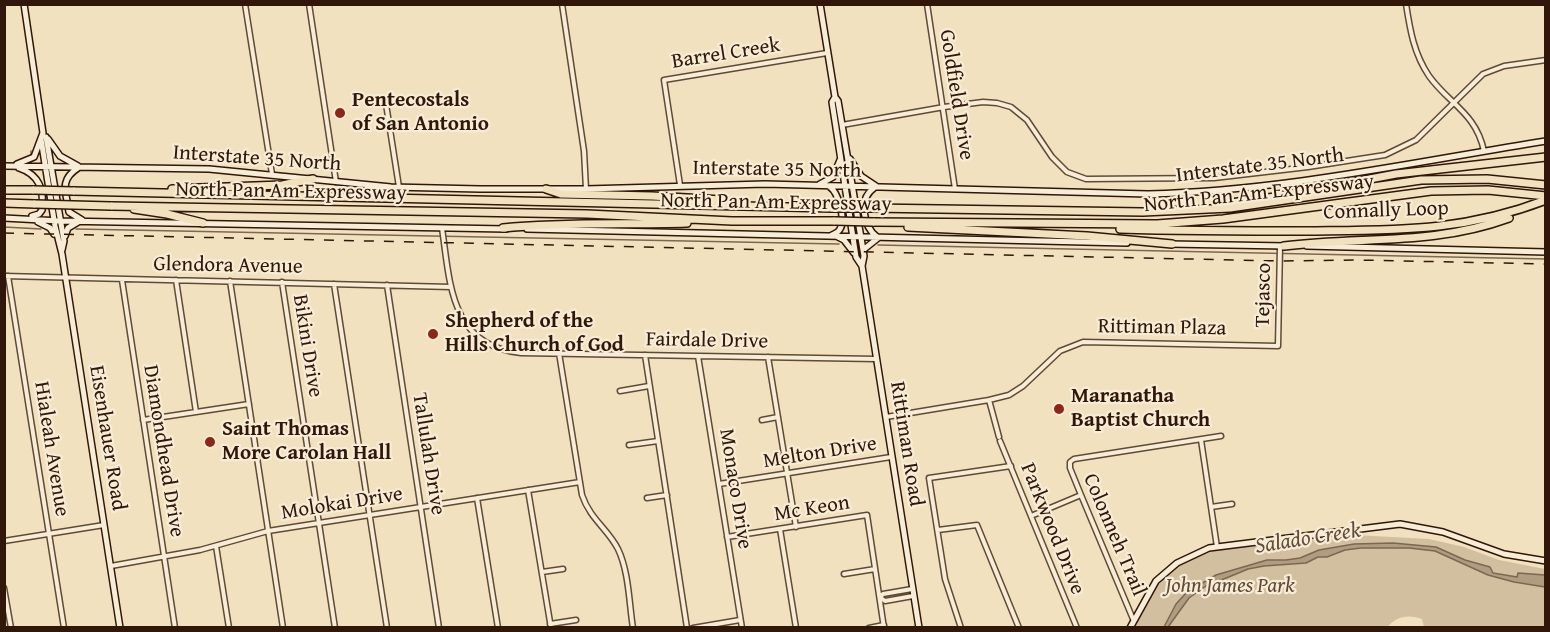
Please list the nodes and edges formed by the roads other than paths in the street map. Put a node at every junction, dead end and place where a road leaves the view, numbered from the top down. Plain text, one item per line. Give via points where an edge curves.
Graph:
1 (24, 4) edge
2 (245, 4) edge
3 (309, 4) edge
4 (562, 4) edge
5 (819, 4) edge
6 (927, 4) edge
7 (1406, 4) edge
8 (827, 53) junction
9 (1545, 60) edge
10 (835, 97) junction
11 (1455, 101) junction
12 (386, 104) dead end
13 (944, 107) junction
14 (842, 124) junction
15 (43, 136) junction
16 (1545, 141) edge
17 (847, 151) junction
18 (1484, 151) junction
19 (841, 156) junction
20 (1545, 156) edge
21 (4, 166) edge
22 (12, 166) junction
23 (45, 167) junction
24 (52, 167) junction
25 (80, 167) junction
26 (272, 174) junction
27 (313, 179) junction
28 (336, 182) junction
29 (819, 184) junction
30 (1545, 184) edge
31 (680, 185) junction
32 (828, 186) junction
33 (846, 186) junction
34 (399, 187) junction
35 (853, 187) junction
36 (4, 188) edge
37 (877, 188) junction
38 (546, 189) junction
39 (586, 189) junction
40 (956, 190) junction
41 (75, 191) junction
42 (1545, 200) edge
43 (4, 203) edge
44 (748, 205) junction
45 (111, 206) junction
46 (1169, 211) junction
47 (1503, 217) junction
48 (4, 218) edge
49 (22, 218) junction
50 (57, 220) junction
51 (83, 220) junction
52 (732, 221) junction
53 (873, 222) junction
54 (203, 223) junction
55 (1010, 224) junction
56 (503, 228) junction
57 (442, 233) junction
58 (831, 236) junction
59 (853, 236) junction
60 (861, 237) junction
61 (879, 238) junction
62 (60, 241) junction
63 (1172, 244) junction
64 (863, 250) junction
65 (1281, 250) junction
66 (1545, 252) edge
67 (856, 257) junction
68 (861, 266) junction
69 (6, 276) edge
70 (66, 277) junction
71 (122, 280) junction
72 (176, 280) junction
73 (230, 281) junction
74 (282, 282) junction
75 (334, 284) junction
76 (387, 285) junction
77 (451, 286) junction
78 (1278, 346) joint
79 (559, 353) junction
80 (645, 355) junction
81 (698, 356) junction
82 (768, 357) junction
83 (876, 359) junction
84 (650, 386) junction
85 (620, 391) dead end
86 (989, 400) junction
87 (249, 404) junction
88 (196, 412) junction
89 (778, 417) junction
90 (885, 417) junction
91 (143, 420) junction
92 (762, 420) dead end
93 (1221, 436) dead end
94 (1200, 440) junction
95 (658, 441) junction
96 (629, 445) dead end
97 (891, 457) junction
98 (1011, 466) junction
99 (787, 473) junction
100 (580, 482) junction
101 (719, 484) junction
102 (528, 490) junction
103 (667, 495) junction
104 (1081, 495) junction
105 (477, 498) junction
106 (647, 498) dead end
107 (1232, 504) dead end
108 (421, 507) junction
109 (1211, 507) junction
110 (370, 515) junction
111 (1031, 516) junction
112 (319, 523) junction
113 (104, 525) junction
114 (796, 527) junction
115 (780, 529) junction
116 (938, 530) junction
117 (268, 531) junction
118 (50, 534) junction
119 (728, 537) junction
120 (4, 541) edge
121 (216, 546) junction
122 (1217, 548) junction
123 (164, 557) junction
124 (1545, 561) edge
125 (111, 566) junction
126 (563, 569) dead end
127 (875, 569) junction
128 (542, 572) junction
129 (844, 574) dead end
130 (4, 588) edge
131 (912, 589) junction
132 (913, 596) junction
133 (880, 598) junction
134 (1133, 619) junction
135 (576, 620) dead end
136 (740, 620) junction
137 (550, 626) edge
138 (884, 626) edge
139 (11, 627) edge
140 (64, 627) edge
141 (120, 627) edge
142 (175, 627) edge
143 (229, 627) edge
144 (283, 627) edge
145 (335, 627) edge
146 (387, 627) edge
147 (439, 627) edge
148 (498, 627) edge
149 (633, 627) edge
150 (687, 627) edge
151 (693, 627) edge
152 (742, 627) edge
153 (796, 627) edge
154 (869, 627) edge
155 (918, 627) edge
156 (961, 627) edge
157 (1019, 627) edge
158 (1077, 627) edge
159 (1130, 627) edge

1 - 15 main road, Eisenhauer Road
2 - 26 street
3 - 28 street
4 - 39 street via 585,151
5 - 8 main road, Rittiman Road
6 - 13 street, Goldfield Drive
7 - 11 street via 1418,57 1430,76
8 - 10 main road, Rittiman Road
8 - 31 street, Barrel Creek via 664,80
9 - 11 street via 1504,66 1483,74
10 - 14 main road, Rittiman Road
10 - 19 main road, Rittiman Road via 832,102
11 - 13 street via 1416,140 1385,155 1214,177 1120,180 1086,179 1067,172 1027,120 1011,107 983,102
11 - 18 street via 1476,126
12 - 34 street
13 - 14 street
13 - 40 street, Goldfield Drive
14 - 17 main road, Rittiman Road
15 - 22 main road via 34,157
15 - 23 main road, Eisenhauer Road
15 - 24 main road, Eisenhauer Road
15 - 25 main road via 60,156
16 - 18 main road, Interstate 35 North
17 - 35 main road, Rittiman Road
17 - 37 main road via 857,172
18 - 40 main road, Interstate 35 North via 1261,186 1180,193
19 - 29 main road via 833,177
19 - 33 main road, Rittiman Road
20 - 46 highway, Connally Loop via 1396,174 1275,197
21 - 22 main road, Interstate 35 North
22 - 23 main road, Interstate 35 North
22 - 49 main road via 33,174 39,184 42,210
23 - 24 main road, Interstate 35 North
23 - 50 main road, Eisenhauer Road
24 - 25 main road, Interstate 35 North
24 - 50 main road, Eisenhauer Road
25 - 26 main road, Interstate 35 North
25 - 51 main road via 67,176 65,185 69,212
26 - 27 main road, Interstate 35 North
27 - 28 main road, Interstate 35 North
27 - 41 highway via 282,185
28 - 34 main road, Interstate 35 North
29 - 31 main road, Interstate 35 North
29 - 32 main road, Interstate 35 North
30 - 46 highway, North Pan Am Expressway via 1458,178 1421,180 1230,208
31 - 39 main road, Interstate 35 North
32 - 33 main road, Interstate 35 North
32 - 58 main road via 838,195 842,224
33 - 35 main road, Interstate 35 North
33 - 59 main road, Rittiman Road
34 - 38 main road, Interstate 35 North
35 - 37 main road, Interstate 35 North
35 - 60 main road, Rittiman Road
36 - 41 highway, North Pan Am Expressway, bridge
37 - 40 main road, Interstate 35 North
37 - 61 main road via 868,192 864,202 868,226
38 - 39 main road, Interstate 35 North
38 - 44 highway via 561,194 675,197
41 - 44 highway, North Pan Am Expressway
42 - 47 highway, Connally Loop
42 - 55 highway, North Pan Am Expressway via 1488,190 1431,191 1198,221
43 - 45 highway, North Pan Am Expressway, bridge
44 - 46 highway, North Pan Am Expressway, bridge
45 - 52 highway, North Pan Am Expressway via 577,214
45 - 54 highway
47 - 55 highway, Connally Loop via 1445,227 1387,230 1208,231
47 - 65 highway via 1458,232 1414,239 1310,242
48 - 49 main road
49 - 50 main road
49 - 62 main road via 44,224
50 - 51 main road
50 - 62 main road, Eisenhauer Road
51 - 54 main road
51 - 62 main road via 68,228
52 - 53 highway, North Pan Am Expressway, bridge
52 - 56 highway
53 - 55 highway, North Pan Am Expressway
53 - 63 highway via 900,227
54 - 57 main road
56 - 57 main road
56 - 58 main road
57 - 77 street, Fairdale Drive
58 - 59 main road
58 - 67 main road via 844,240
59 - 60 main road
59 - 67 main road, Rittiman Road
60 - 61 main road
60 - 64 main road, Rittiman Road
61 - 63 main road
61 - 64 main road
62 - 70 main road, Eisenhauer Road
63 - 65 main road
64 - 68 main road, Rittiman Road
65 - 66 main road
65 - 78 street, Tejasco
67 - 68 main road, Rittiman Road
68 - 83 main road, Rittiman Road
69 - 70 street, Glendora Avenue
69 - 118 street, Hialeah Avenue
70 - 71 street, Glendora Avenue
70 - 113 main road, Eisenhauer Road
71 - 72 street, Glendora Avenue
71 - 91 street, Diamondhead Drive
72 - 73 street, Glendora Avenue
72 - 88 street
73 - 74 street, Glendora Avenue
73 - 87 street
74 - 75 street, Glendora Avenue
74 - 112 street, Bikini Drive
75 - 76 street, Glendora Avenue
75 - 110 street
76 - 77 street, Glendora Avenue
76 - 108 street, Tallulah Drive
77 - 79 street, Fairdale Drive via 463,320 485,341 513,352
78 - 86 street, Rittiman Plaza via 1083,342 1060,351 1015,392
79 - 80 street, Fairdale Drive
79 - 100 street
80 - 81 street, Fairdale Drive
80 - 84 street
81 - 82 street, Fairdale Drive
81 - 101 street, Monaco Drive
82 - 83 street, Fairdale Drive
82 - 89 street
83 - 90 main road, Rittiman Road
84 - 85 street
84 - 95 street
86 - 90 street, Rittiman Plaza
86 - 98 street, Parkwood Drive
87 - 88 street
87 - 117 street
88 - 91 street
89 - 92 street
89 - 99 street
90 - 97 main road, Rittiman Road
91 - 123 street, Diamondhead Drive
93 - 94 street
94 - 104 street, Colonneh Trail via 1074,459 1070,468
94 - 109 street
95 - 96 street
95 - 103 street
97 - 99 street, Melton Drive
97 - 131 main road, Rittiman Road
98 - 111 street, Parkwood Drive
98 - 116 street via 929,478
99 - 101 street, Melton Drive
99 - 114 street
100 - 102 street, Molokai Drive
100 - 149 street via 591,515 621,555
101 - 119 street, Monaco Drive
102 - 105 street, Molokai Drive
102 - 128 street
103 - 106 street
103 - 150 street
104 - 111 street
104 - 134 street, Colonneh Trail
105 - 108 street, Molokai Drive
105 - 148 street
107 - 109 street
108 - 110 street, Molokai Drive
108 - 147 street, Tallulah Drive
109 - 122 street
110 - 112 street, Molokai Drive
110 - 146 street
111 - 158 street, Parkwood Drive
112 - 117 street, Molokai Drive
112 - 145 street, Bikini Drive
113 - 118 street
113 - 125 main road, Eisenhauer Road
114 - 115 street, Mc Keon
114 - 127 street, Mc Keon via 867,515
115 - 119 street, Mc Keon
115 - 153 street
116 - 156 street via 945,579
116 - 157 street via 977,525
117 - 121 street, Molokai Drive
117 - 144 street
118 - 120 street
118 - 140 street, Hialeah Avenue
119 - 136 street, Monaco Drive
121 - 123 street, Molokai Drive
121 - 143 street
122 - 124 main road via 1400,524 1443,532 1504,554
122 - 134 main road via 1201,551 1168,570 1150,589
123 - 125 street, Molokai Drive
123 - 142 street, Diamondhead Drive
125 - 141 main road, Eisenhauer Road
126 - 128 street
127 - 129 street
127 - 133 street
128 - 137 street
130 - 139 street
131 - 132 main road, Rittiman Road
131 - 133 street via 883,594
132 - 133 street
132 - 155 main road, Rittiman Road
133 - 138 street
134 - 159 main road
135 - 137 street
136 - 151 street
136 - 152 street, Monaco Drive
138 - 154 street

